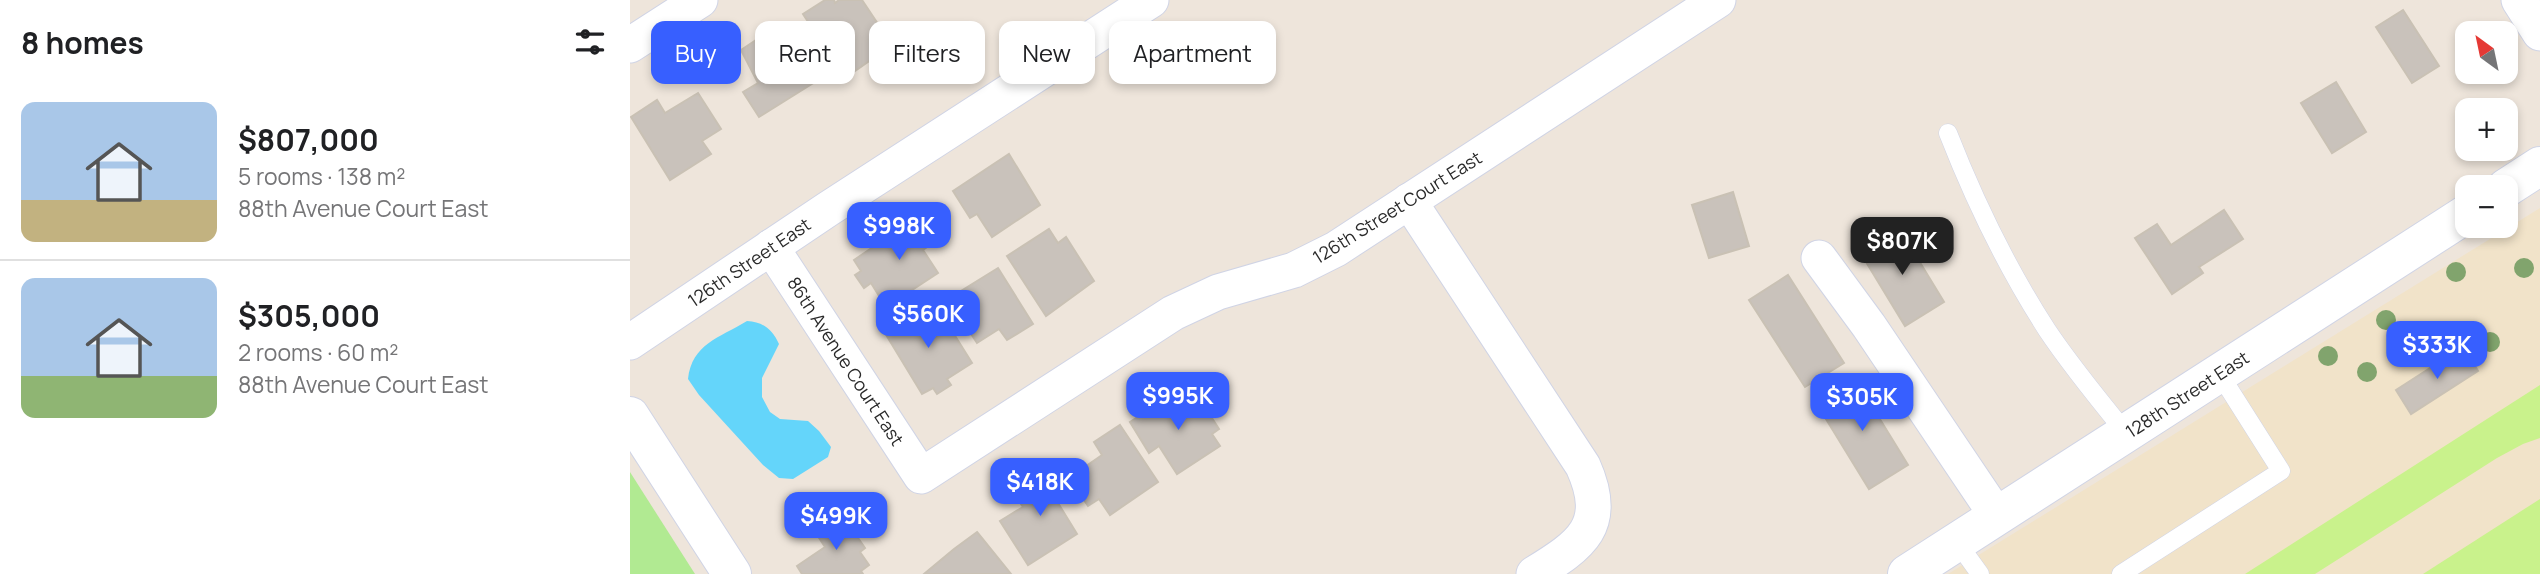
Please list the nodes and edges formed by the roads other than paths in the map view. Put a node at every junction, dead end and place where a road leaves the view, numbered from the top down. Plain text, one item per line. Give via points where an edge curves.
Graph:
1 (700, 0) edge
2 (1150, 0) edge
3 (1718, 0) edge
4 (2519, 0) edge
5 (2540, 33) edge
6 (630, 45) edge
7 (1948, 133) dead end
8 (2540, 166) edge
9 (2518, 180) edge
10 (1409, 201) junction
11 (2455, 221) edge
12 (771, 247) junction
13 (1819, 258) dead end
14 (630, 342) edge
15 (2219, 373) junction
16 (630, 416) edge
17 (2126, 433) junction
18 (921, 476) joint
19 (1997, 516) junction
20 (1957, 542) junction
21 (732, 574) edge
22 (1534, 574) edge
23 (1907, 574) edge
24 (1980, 574) edge
25 (2121, 574) edge

1 - 6 street
2 - 12 street, 126th Street East
3 - 10 street, 126th Street Court East
4 - 5 street
7 - 17 lane via 2014,276 2085,383
8 - 9 street
10 - 18 street, 126th Street Court East via 1315,260 1218,292 1173,313
10 - 22 street via 1588,479 1593,513 1585,535 1566,554
11 - 15 street, 128th Street East
12 - 14 street, 126th Street East
12 - 18 street, 86th Avenue Court East
13 - 19 street
15 - 17 street, 128th Street East
15 - 25 lane via 2281,471
16 - 21 street
17 - 19 street, 128th Street East
19 - 20 street, 128th Street East
20 - 23 street, 128th Street East
20 - 24 lane

